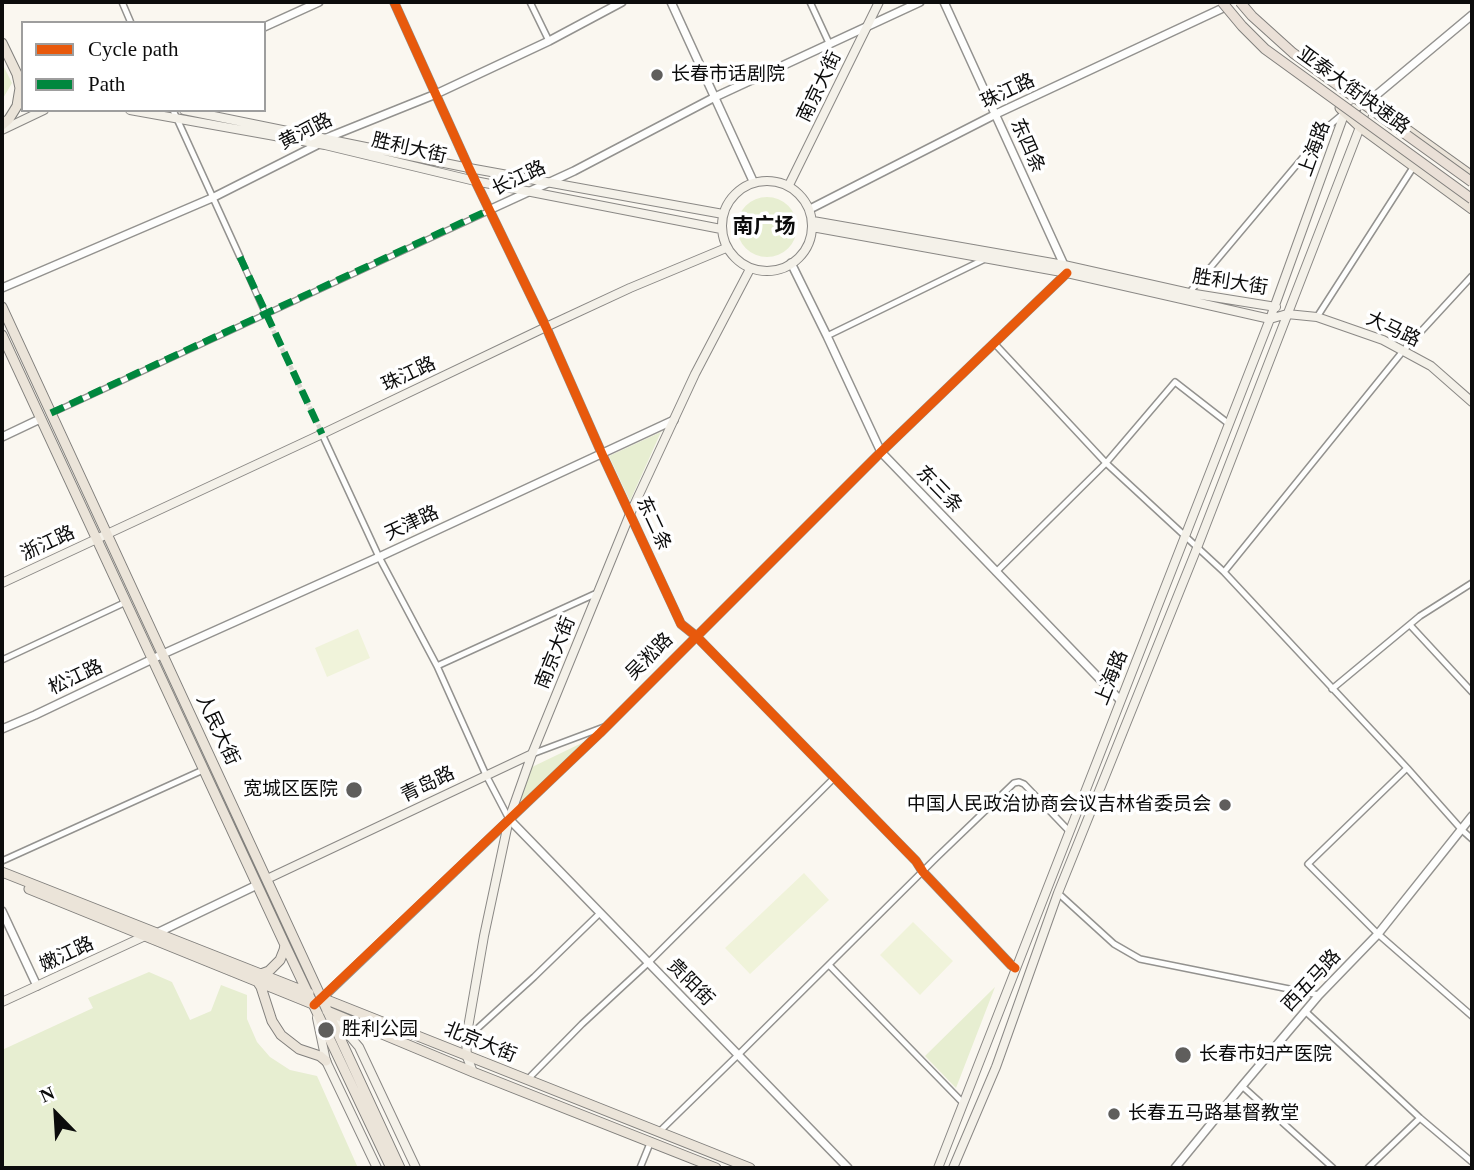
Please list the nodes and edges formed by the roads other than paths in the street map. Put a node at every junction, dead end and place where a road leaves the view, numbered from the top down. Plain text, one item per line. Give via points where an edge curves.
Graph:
1 (122, 2) edge
2 (319, 2) edge
3 (394, 2) edge
4 (530, 2) edge
5 (622, 2) edge
6 (671, 2) edge
7 (810, 2) edge
8 (880, 2) edge
9 (920, 2) edge
10 (944, 2) edge
11 (1242, 2) edge
12 (1220, 4) edge
13 (1472, 15) edge
14 (130, 21) edge
15 (266, 26) edge
16 (867, 26) junction
17 (549, 41) junction
18 (2, 43) edge
19 (829, 43) junction
20 (20, 77) edge
21 (436, 94) junction
22 (715, 96) junction
23 (1368, 102) junction
24 (40, 112) edge
25 (152, 112) edge
26 (192, 112) edge
27 (1345, 112) junction
28 (175, 114) edge
29 (996, 114) junction
30 (2, 125) edge
31 (1360, 127) junction
32 (2, 130) edge
33 (320, 142) junction
34 (1414, 166) junction
35 (469, 168) junction
36 (1472, 176) edge
37 (475, 181) junction
38 (753, 181) junction
39 (551, 182) junction
40 (1472, 183) edge
41 (789, 186) junction
42 (531, 191) junction
43 (212, 198) junction
44 (1472, 200) edge
45 (810, 209) junction
46 (1472, 209) edge
47 (489, 210) junction
48 (723, 214) junction
49 (813, 224) junction
50 (721, 229) junction
51 (726, 248) junction
52 (240, 257) joint
53 (986, 259) junction
54 (791, 263) junction
55 (750, 269) junction
56 (1066, 269) junction
57 (1472, 276) edge
58 (2, 288) edge
59 (1189, 293) junction
60 (1274, 306) junction
61 (2, 307) edge
62 (265, 313) junction
63 (1287, 314) junction
64 (1317, 317) junction
65 (1270, 319) junction
66 (546, 327) junction
67 (2, 335) edge
68 (827, 336) junction
69 (995, 344) junction
70 (1404, 351) junction
71 (1472, 402) edge
72 (51, 413) junction
73 (40, 419) junction
74 (674, 420) junction
75 (1229, 424) junction
76 (322, 434) junction
77 (2, 437) edge
78 (881, 452) junction
79 (602, 454) junction
80 (1106, 463) junction
81 (630, 514) junction
82 (107, 534) junction
83 (1185, 538) junction
84 (96, 539) junction
85 (1198, 548) junction
86 (379, 557) junction
87 (996, 572) junction
88 (1224, 572) junction
89 (2, 583) edge
90 (1472, 583) edge
91 (598, 593) junction
92 (125, 602) junction
93 (1410, 625) junction
94 (696, 636) junction
95 (163, 654) junction
96 (2, 660) edge
97 (152, 660) junction
98 (438, 666) junction
99 (1332, 689) junction
100 (1472, 692) edge
101 (1120, 700) junction
102 (606, 726) junction
103 (2, 729) edge
104 (532, 754) junction
105 (1407, 768) junction
106 (204, 770) junction
107 (485, 775) junction
108 (834, 778) junction
109 (1472, 816) edge
110 (509, 819) junction
111 (1462, 830) junction
112 (1069, 831) junction
113 (1472, 839) edge
114 (2, 861) edge
115 (2, 872) edge
116 (923, 872) junction
117 (2, 878) edge
118 (267, 879) junction
119 (257, 885) junction
120 (1058, 893) junction
121 (2, 911) edge
122 (600, 913) junction
123 (157, 933) junction
124 (1378, 934) junction
125 (145, 936) junction
126 (285, 945) junction
127 (648, 963) junction
128 (829, 965) junction
129 (1015, 968) junction
130 (259, 977) junction
131 (37, 986) junction
132 (308, 993) junction
133 (1319, 995) junction
134 (318, 1001) junction
135 (2, 1002) edge
136 (328, 1011) junction
137 (1305, 1011) junction
138 (1472, 1016) edge
139 (466, 1039) junction
140 (739, 1054) junction
141 (467, 1057) junction
142 (326, 1060) junction
143 (473, 1072) junction
144 (527, 1080) junction
145 (1242, 1086) junction
146 (963, 1103) junction
147 (1420, 1118) junction
148 (659, 1132) junction
149 (651, 1141) junction
150 (1472, 1162) edge
151 (377, 1168) edge
152 (391, 1168) edge
153 (401, 1168) edge
154 (416, 1168) edge
155 (640, 1168) edge
156 (716, 1168) edge
157 (750, 1168) edge
158 (848, 1168) edge
159 (938, 1168) edge
160 (953, 1168) edge
161 (1175, 1168) edge
162 (1333, 1168) edge
163 (1368, 1168) edge

1 - 14 street
2 - 15 street
3 - 21 street, 东二条
4 - 17 street
5 - 17 street, 黄河路
6 - 22 street
7 - 19 street
8 - 16 main road, 南京大街
9 - 16 street, 长江路
10 - 29 street, 东四条
11 - 23 main road via 1288,46
11 - 40 highway, 亚泰大街快速路, bridge via 1293,53
12 - 27 main road via 1244,34
12 - 29 street, 珠江路
12 - 44 highway, 亚泰大街快速路, bridge via 1273,55
13 - 23 street
16 - 19 street, 长江路
16 - 41 main road, 南京大街
17 - 21 street, 黄河路
18 - 20 main road
19 - 22 street, 长江路
20 - 30 main road via 17,106
21 - 33 street, 黄河路
21 - 35 street, 东二条
22 - 38 street
22 - 39 street, 长江路
23 - 27 main road, 上海路
23 - 31 main road, 上海路
23 - 36 main road
24 - 32 main road
25 - 28 main road, 胜利大街
26 - 33 main road, 胜利大街
27 - 31 main road
27 - 59 street
27 - 60 main road, 上海路
28 - 33 main road, 胜利大街
28 - 43 street
29 - 45 street, 珠江路
29 - 56 street, 东四条
31 - 34 main road
31 - 63 main road, 上海路
33 - 35 main road, 胜利大街
33 - 37 main road, 胜利大街
33 - 43 street, 黄河路
34 - 46 main road
34 - 64 street
35 - 37 street, 东二条
35 - 39 main road, 胜利大街
37 - 42 main road, 胜利大街
37 - 47 street, 东二条
38 - 41 main road
38 - 48 main road via 735,194
39 - 42 street, 长江路
39 - 48 main road, 胜利大街
41 - 45 main road
42 - 47 street, 长江路
42 - 50 main road, 胜利大街
43 - 52 street
43 - 58 street, 黄河路
45 - 49 main road
47 - 62 street, 长江路
47 - 66 street, 东二条
48 - 50 main road
49 - 53 main road, 胜利大街
49 - 54 main road via 802,256
49 - 56 main road, 胜利大街 via 940,242
50 - 51 main road
51 - 55 main road
51 - 66 main road, 珠江路
52 - 62 street
53 - 56 main road, 胜利大街
53 - 68 street
54 - 55 main road via 767,273
54 - 68 street, 东三条
55 - 74 main road, 南京大街
56 - 59 main road, 胜利大街
56 - 65 main road, 胜利大街
56 - 69 street, 吴淞路
57 - 70 street
59 - 60 main road, 胜利大街
60 - 63 main road, 胜利大街
60 - 65 main road, 上海路
61 - 72 main road, 人民大街
62 - 72 street, 长江路
63 - 64 main road, 大马路
63 - 65 main road, 胜利大街
63 - 85 main road, 上海路
64 - 70 main road, 大马路
65 - 75 main road, 上海路
66 - 76 main road, 珠江路
66 - 79 street, 东二条
67 - 73 main road, 人民大街
68 - 78 street, 东三条
69 - 78 street, 吴淞路
69 - 80 street
70 - 71 main road, 大马路 via 1431,366
70 - 88 street
72 - 82 main road, 人民大街
73 - 77 street
73 - 84 main road, 人民大街
74 - 79 street, 天津路
74 - 81 main road, 南京大街
75 - 80 street via 1175,382
75 - 83 main road, 上海路
76 - 82 main road, 珠江路
76 - 86 street
78 - 87 street, 东三条
78 - 94 street, 吴淞路
79 - 81 street, 东二条
79 - 86 street, 天津路
80 - 83 street
80 - 87 street
81 - 91 main road, 南京大街
81 - 94 street, 东二条 via 681,624
82 - 84 main road, 浙江路
82 - 95 main road, 人民大街
83 - 85 street
83 - 101 main road, 上海路
84 - 89 main road, 浙江路
84 - 92 main road, 人民大街
85 - 88 street
85 - 120 main road, 上海路
86 - 95 street, 天津路
86 - 98 street
87 - 101 street, 东三条
88 - 99 street
90 - 93 street
91 - 98 street
91 - 104 main road, 南京大街
92 - 96 street
92 - 97 main road, 人民大街
93 - 99 street
93 - 100 street
94 - 102 street, 吴淞路
94 - 108 street, 东二条
95 - 97 street, 松江路
95 - 118 main road, 人民大街
97 - 103 street, 松江路
97 - 106 main road, 人民大街
98 - 107 street
99 - 105 street
101 - 112 main road, 上海路
102 - 104 street, 青岛路
102 - 110 street, 吴淞路
104 - 107 main road, 青岛路
104 - 110 main road, 南京大街
105 - 111 street
105 - 124 street via 1308,864
106 - 114 street
106 - 119 main road, 人民大街
107 - 110 street
107 - 118 main road, 青岛路
108 - 116 street, 东二条
108 - 127 street
109 - 111 street, 西五马路
110 - 122 street, 贵阳街
110 - 134 street, 吴淞路
110 - 139 main road, 南京大街
111 - 113 street
111 - 124 street, 西五马路
112 - 116 street via 1024,784 1014,783
112 - 129 main road, 上海路
115 - 123 main road, 北京大街
116 - 128 street
116 - 129 street, 东二条
117 - 125 main road, 北京大街
118 - 134 main road, 人民大街
119 - 123 street
119 - 126 main road, 人民大街
120 - 133 street via 1114,944 1140,959
120 - 160 main road, 上海路 via 996,1067
121 - 131 street
122 - 127 street, 贵阳街
122 - 139 street
123 - 130 main road, 北京大街
124 - 133 street, 西五马路
124 - 138 street
125 - 130 main road, 北京大街
125 - 131 main road, 嫩江路
126 - 130 main road via 280,960
126 - 132 main road, 人民大街
127 - 140 street, 贵阳街
127 - 144 street
128 - 140 street
128 - 146 street
129 - 146 main road, 上海路
130 - 132 main road, 北京大街
130 - 134 main road, 北京大街
130 - 142 main road via 281,1035
131 - 135 main road, 嫩江路
132 - 134 main road, 北京大街
133 - 137 street, 西五马路
134 - 136 main road, 人民大街
134 - 141 main road, 北京大街
134 - 142 main road
134 - 152 main road, 人民大街
136 - 143 main road, 北京大街
136 - 153 main road, 人民大街
136 - 154 main road via 359,1046
137 - 145 street, 西五马路
137 - 147 street
139 - 141 main road, 南京大街
140 - 148 street
140 - 158 street, 贵阳街
141 - 143 main road, 南京大街
141 - 144 main road, 北京大街
142 - 151 main road
143 - 149 main road, 北京大街
144 - 148 main road, 北京大街
145 - 161 street, 西五马路
145 - 162 street
146 - 159 main road, 上海路
147 - 150 street
147 - 163 street
148 - 157 main road, 北京大街
149 - 155 street
149 - 156 main road, 北京大街

